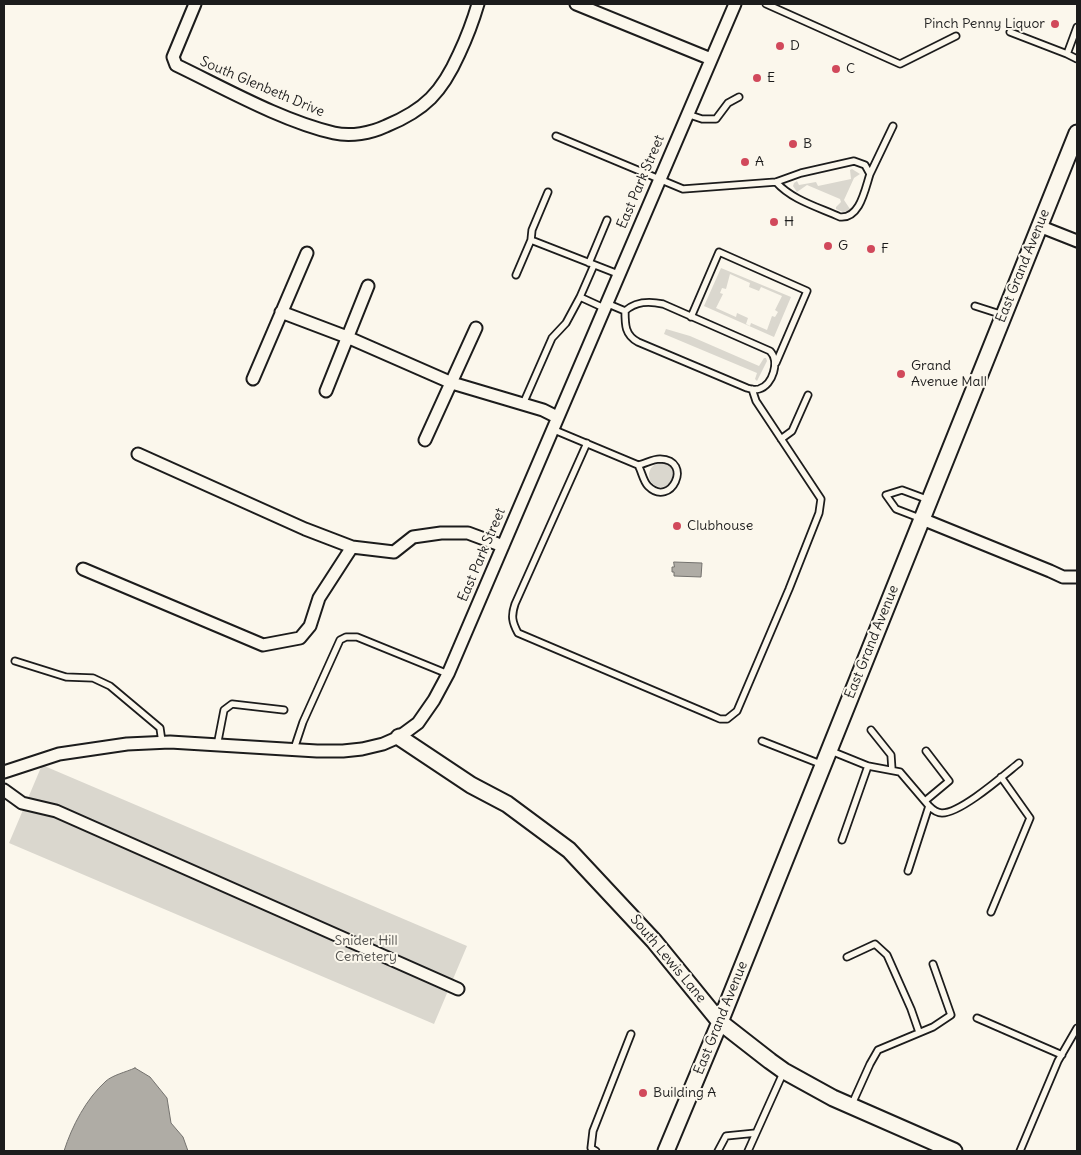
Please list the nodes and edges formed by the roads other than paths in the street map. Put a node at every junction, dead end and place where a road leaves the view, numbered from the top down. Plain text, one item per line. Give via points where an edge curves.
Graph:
1 (195, 4) edge
2 (478, 4) edge
3 (576, 4) edge
4 (735, 4) edge
5 (766, 4) edge
6 (1077, 27) edge
7 (1010, 32) dead end
8 (956, 36) dead end
9 (1066, 54) junction
10 (711, 59) junction
11 (1077, 59) edge
12 (739, 97) dead end
13 (687, 114) junction
14 (893, 126) dead end
15 (1077, 133) edge
16 (556, 136) dead end
17 (870, 174) junction
18 (659, 179) junction
19 (776, 182) junction
20 (548, 192) dead end
21 (607, 220) dead end
22 (1039, 226) junction
23 (531, 240) junction
24 (1077, 241) edge
25 (307, 253) dead end
26 (591, 264) junction
27 (618, 274) junction
28 (516, 275) dead end
29 (368, 286) dead end
30 (580, 297) junction
31 (605, 305) junction
32 (975, 306) dead end
33 (625, 311) junction
34 (281, 312) junction
35 (1003, 315) junction
36 (691, 317) junction
37 (476, 328) dead end
38 (347, 337) junction
39 (776, 364) junction
40 (253, 379) dead end
41 (452, 383) junction
42 (752, 389) junction
43 (326, 391) dead end
44 (808, 395) dead end
45 (522, 404) junction
46 (558, 417) junction
47 (552, 429) junction
48 (425, 440) dead end
49 (782, 440) junction
50 (587, 443) junction
51 (138, 454) dead end
52 (638, 465) junction
53 (929, 500) junction
54 (922, 519) junction
55 (502, 546) junction
56 (352, 548) junction
57 (83, 569) dead end
58 (1077, 577) edge
59 (15, 661) dead end
60 (448, 674) junction
61 (284, 710) dead end
62 (871, 730) dead end
63 (399, 737) junction
64 (762, 741) dead end
65 (162, 742) junction
66 (217, 746) junction
67 (294, 749) junction
68 (829, 750) junction
69 (926, 751) dead end
70 (1019, 763) dead end
71 (823, 765) junction
72 (868, 766) junction
73 (892, 770) junction
74 (4, 772) edge
75 (1001, 777) junction
76 (4, 790) edge
77 (927, 804) junction
78 (842, 840) dead end
79 (908, 871) dead end
80 (991, 912) dead end
81 (847, 956) dead end
82 (933, 964) dead end
83 (458, 989) dead end
84 (977, 1018) dead end
85 (720, 1022) junction
86 (1077, 1028) edge
87 (919, 1032) junction
88 (631, 1034) dead end
89 (1062, 1055) junction
90 (784, 1071) junction
91 (851, 1106) junction
92 (756, 1133) junction
93 (596, 1151) edge
94 (666, 1151) edge
95 (718, 1151) edge
96 (748, 1151) edge
97 (954, 1151) edge
98 (1020, 1151) edge

1 - 2 street, South Glenbeth Drive via 173,57 176,66 300,122 335,134 376,131 402,120 433,97 456,62
3 - 10 street
4 - 10 street, East Park Street
5 - 8 lane via 900,64
6 - 9 lane
7 - 9 lane
9 - 11 lane
10 - 13 street, East Park Street
12 - 13 lane via 728,103 716,119 702,120
13 - 18 street, East Park Street
14 - 17 lane
15 - 22 street, East Grand Avenue
16 - 18 lane
17 - 19 lane via 865,165 854,162 801,173
17 - 19 lane via 854,214 847,218 840,218 784,191
18 - 19 lane via 683,189
18 - 27 street, East Park Street
20 - 23 lane
21 - 26 lane
22 - 24 street
22 - 35 street, East Grand Avenue
23 - 26 lane
23 - 28 lane
25 - 34 street
26 - 27 lane
26 - 30 lane
27 - 31 street, East Park Street
29 - 38 street
30 - 31 lane
30 - 45 lane via 566,323 552,338
31 - 33 lane
31 - 46 street, East Park Street
32 - 35 lane
33 - 36 lane via 637,304 652,302
33 - 42 lane via 626,332 634,340
34 - 38 street
34 - 40 street
35 - 53 street, East Grand Avenue
36 - 39 lane via 770,351
36 - 39 lane via 719,252 807,291
37 - 41 street
38 - 41 street
38 - 43 street
39 - 42 lane via 766,385
41 - 45 street
41 - 48 street
42 - 49 lane via 756,401
44 - 49 lane via 792,431
45 - 46 street
46 - 47 street, East Park Street
47 - 50 lane
47 - 55 street, East Park Street
49 - 50 lane via 821,499 819,513 737,711 727,719 711,716 518,633 513,624 515,604
50 - 52 lane
51 - 56 street
52 - 52 lane via 648,487 656,491 671,489 676,483 677,471 667,460
53 - 54 street, East Grand Avenue
53 - 54 lane via 902,490 886,495 896,508
54 - 58 street via 1063,576
54 - 68 street, East Grand Avenue
55 - 56 street via 468,532 450,532 412,538 394,552
55 - 60 street, East Park Street
56 - 57 street via 319,598 310,626 300,638 262,645
59 - 65 lane via 66,677 93,678 110,686 160,728
60 - 63 street, East Park Street via 418,724
60 - 67 lane via 357,637 346,637 340,640
61 - 66 lane via 232,704 224,710
62 - 73 lane via 892,755
63 - 67 street, East Park Street via 383,744 343,752
63 - 85 street, South Lewis Lane via 471,785 507,804 569,850 654,941
64 - 71 lane
65 - 66 street, East Park Street
65 - 74 street, East Park Street via 59,754
66 - 67 street, East Park Street
68 - 71 street, East Grand Avenue
68 - 72 lane
69 - 77 lane via 949,781
70 - 75 lane
71 - 85 street, East Grand Avenue
72 - 73 lane
72 - 78 lane
73 - 77 lane via 900,772
75 - 77 lane via 949,812 941,814
75 - 80 lane via 1030,818
76 - 83 street via 22,803 56,811
77 - 79 lane
81 - 87 lane via 875,944 887,955
82 - 87 lane via 952,1015
84 - 89 lane
85 - 90 street, South Lewis Lane
85 - 94 street, East Grand Avenue
86 - 89 lane
87 - 91 lane via 878,1050
88 - 93 lane via 592,1131 591,1148
89 - 98 lane
90 - 91 street, South Lewis Lane
90 - 92 lane
91 - 97 street, South Lewis Lane
92 - 95 lane via 726,1136
92 - 96 lane

